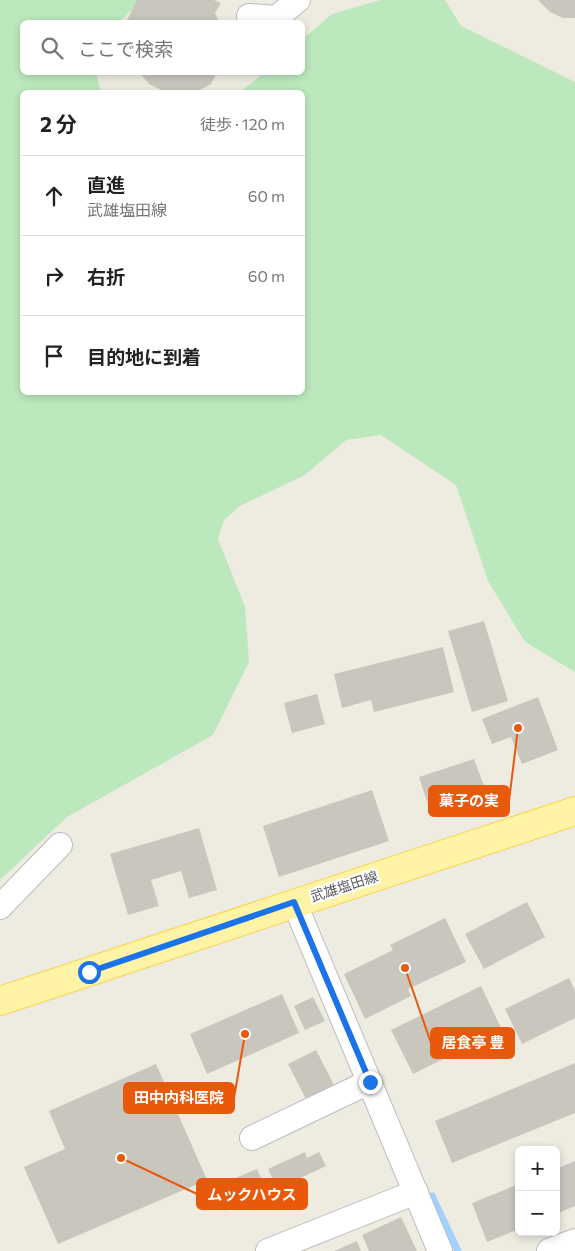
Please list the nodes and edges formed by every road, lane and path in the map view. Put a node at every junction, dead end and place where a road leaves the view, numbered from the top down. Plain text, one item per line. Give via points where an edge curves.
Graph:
1 (298, 0) edge
2 (249, 16) dead end
3 (575, 811) edge
4 (60, 845) dead end
5 (294, 902) junction
6 (0, 906) edge
7 (0, 1001) edge
8 (370, 1082) junction
9 (252, 1138) dead end
10 (416, 1192) junction
11 (575, 1241) edge
12 (268, 1251) edge
13 (440, 1251) edge
14 (549, 1251) edge

1 - 2 street via 276,18
3 - 5 main road, 武雄塩田線
4 - 6 street
5 - 7 main road, 武雄塩田線
5 - 8 street
8 - 9 street
8 - 10 street
10 - 12 street
10 - 13 street
11 - 14 street

